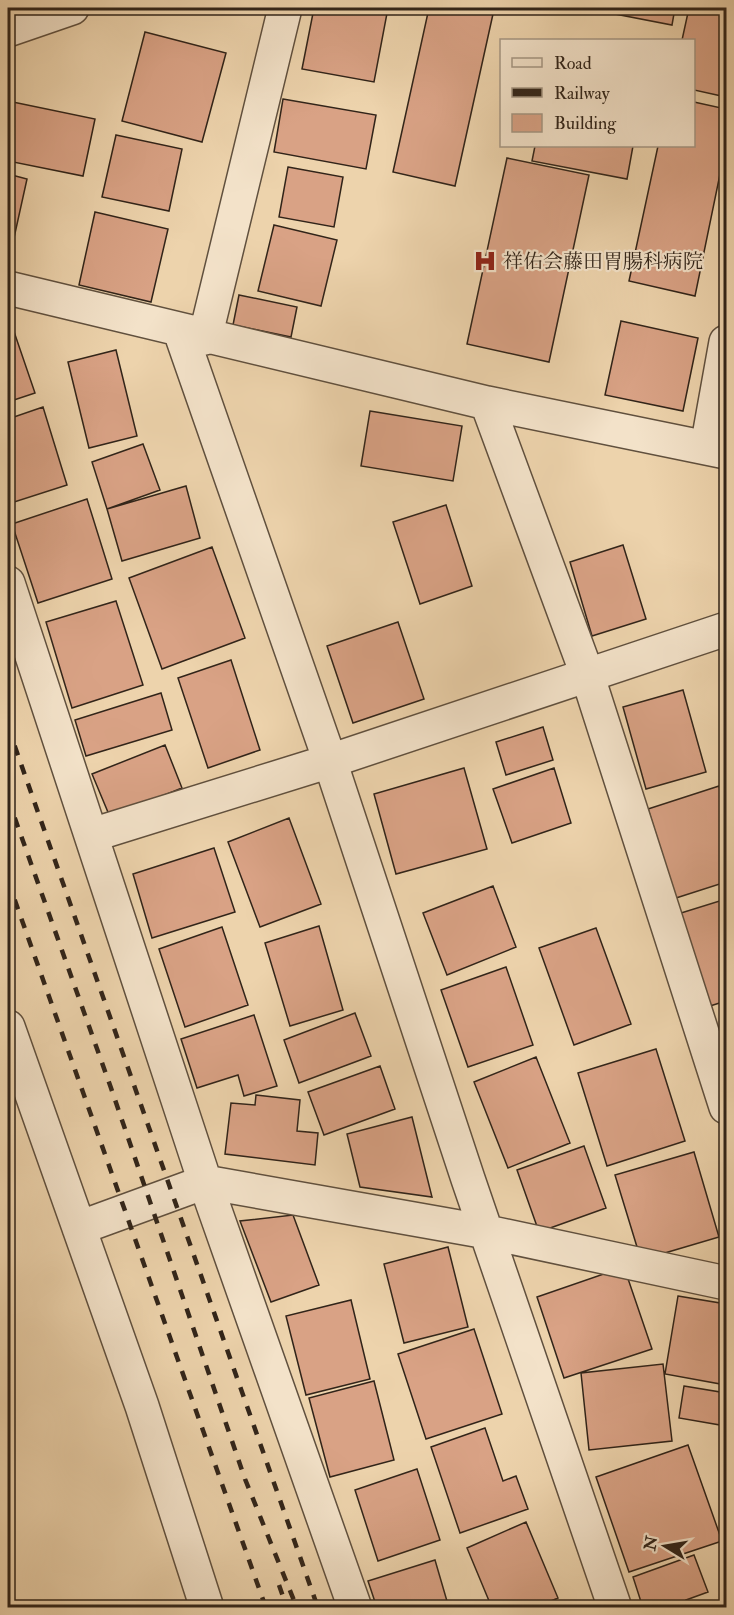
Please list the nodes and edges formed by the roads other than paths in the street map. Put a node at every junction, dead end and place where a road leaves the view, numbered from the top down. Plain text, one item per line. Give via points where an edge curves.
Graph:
1 (72, 8) edge
2 (285, 8) edge
3 (8, 30) edge
4 (8, 288) edge
5 (192, 334) junction
6 (726, 342) edge
7 (487, 403) junction
8 (717, 450) edge
9 (8, 583) edge
10 (726, 629) edge
11 (587, 674) junction
12 (330, 760) junction
13 (92, 835) junction
14 (8, 1027) edge
15 (726, 1107) edge
16 (205, 1182) junction
17 (79, 1228) junction
18 (487, 1232) junction
19 (726, 1283) edge
20 (207, 1608) edge
21 (355, 1608) edge
22 (615, 1608) edge

1 - 3 street
2 - 5 street
4 - 5 street
5 - 7 street
5 - 12 street
6 - 8 street
7 - 8 street
7 - 11 street
9 - 13 street
10 - 11 street
11 - 12 street
11 - 15 street
12 - 13 street
12 - 18 street
13 - 16 street
14 - 17 street
16 - 17 street
16 - 18 street
16 - 21 street
17 - 20 street
18 - 19 street
18 - 22 street

